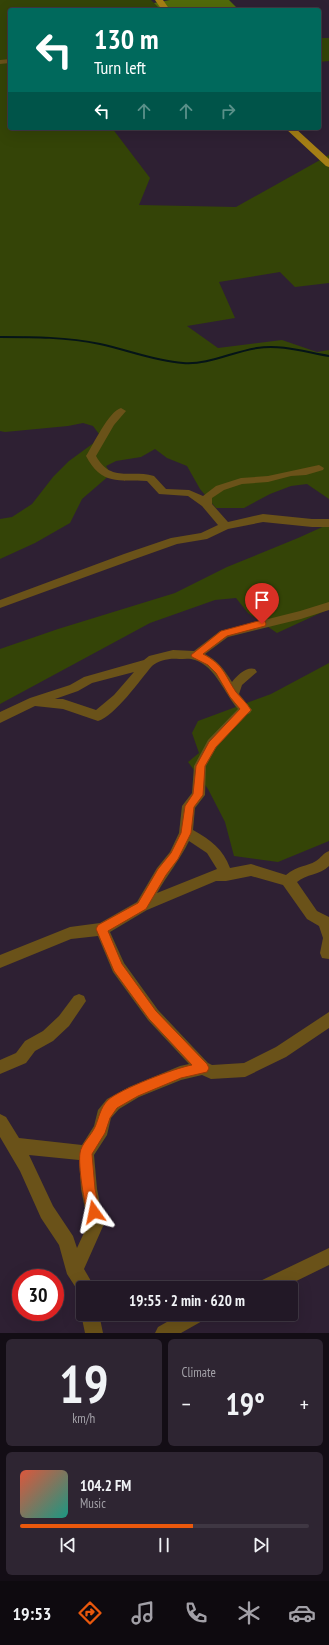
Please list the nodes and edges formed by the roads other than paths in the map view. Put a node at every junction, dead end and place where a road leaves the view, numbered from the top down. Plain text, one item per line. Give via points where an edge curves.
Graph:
1 (292, 130) edge
2 (329, 164) edge
3 (121, 411) dead end
4 (319, 468) dead end
5 (207, 506) junction
6 (329, 523) edge
7 (224, 526) junction
8 (0, 604) edge
9 (329, 606) edge
10 (196, 655) junction
11 (148, 663) junction
12 (250, 672) dead end
13 (233, 695) junction
14 (34, 701) junction
15 (0, 718) edge
16 (186, 833) junction
17 (329, 857) edge
18 (226, 875) junction
19 (288, 881) junction
20 (142, 906) junction
21 (102, 929) junction
22 (329, 935) edge
23 (0, 962) edge
24 (79, 1001) dead end
25 (329, 1018) edge
26 (0, 1067) edge
27 (203, 1068) junction
28 (0, 1122) edge
29 (15, 1146) junction
30 (86, 1153) junction
31 (329, 1256) edge
32 (73, 1268) junction
33 (81, 1281) edge
34 (278, 1281) edge
35 (91, 1321) edge
36 (185, 1321) edge
37 (94, 1333) edge
38 (164, 1333) edge

1 - 2 main road
3 - 5 street via 91,456 95,467 109,476 150,478 163,492 192,494
4 - 5 street via 268,479 241,481 220,488 207,497
5 - 7 street
6 - 7 street via 263,518
7 - 8 street via 202,536 175,541 128,557
9 - 10 street via 224,634
10 - 11 street via 173,654 152,658
10 - 13 street via 219,671
11 - 14 street via 88,680 74,688
11 - 14 street via 118,698 98,716 63,704
12 - 13 street via 237,683
13 - 16 street via 246,710 212,744 200,766 198,795 190,806
14 - 15 street
16 - 18 street via 212,848
16 - 20 street via 175,856 162,872
17 - 19 street via 320,866 299,872
18 - 19 street via 251,870
18 - 20 street via 215,875
19 - 22 street via 312,915 325,922
20 - 21 street
21 - 23 street via 70,933
21 - 27 street via 118,967 152,1015
24 - 26 street via 64,1021 48,1036 30,1046 21,1058
25 - 27 street via 281,1052 245,1070 212,1072
27 - 30 street via 180,1073 134,1092 113,1104 104,1115 101,1129
28 - 29 street
29 - 30 street
29 - 32 street via 47,1212 67,1242
30 - 32 street via 89,1189 96,1224 80,1260
31 - 34 street
32 - 33 street
35 - 37 street
36 - 38 street

